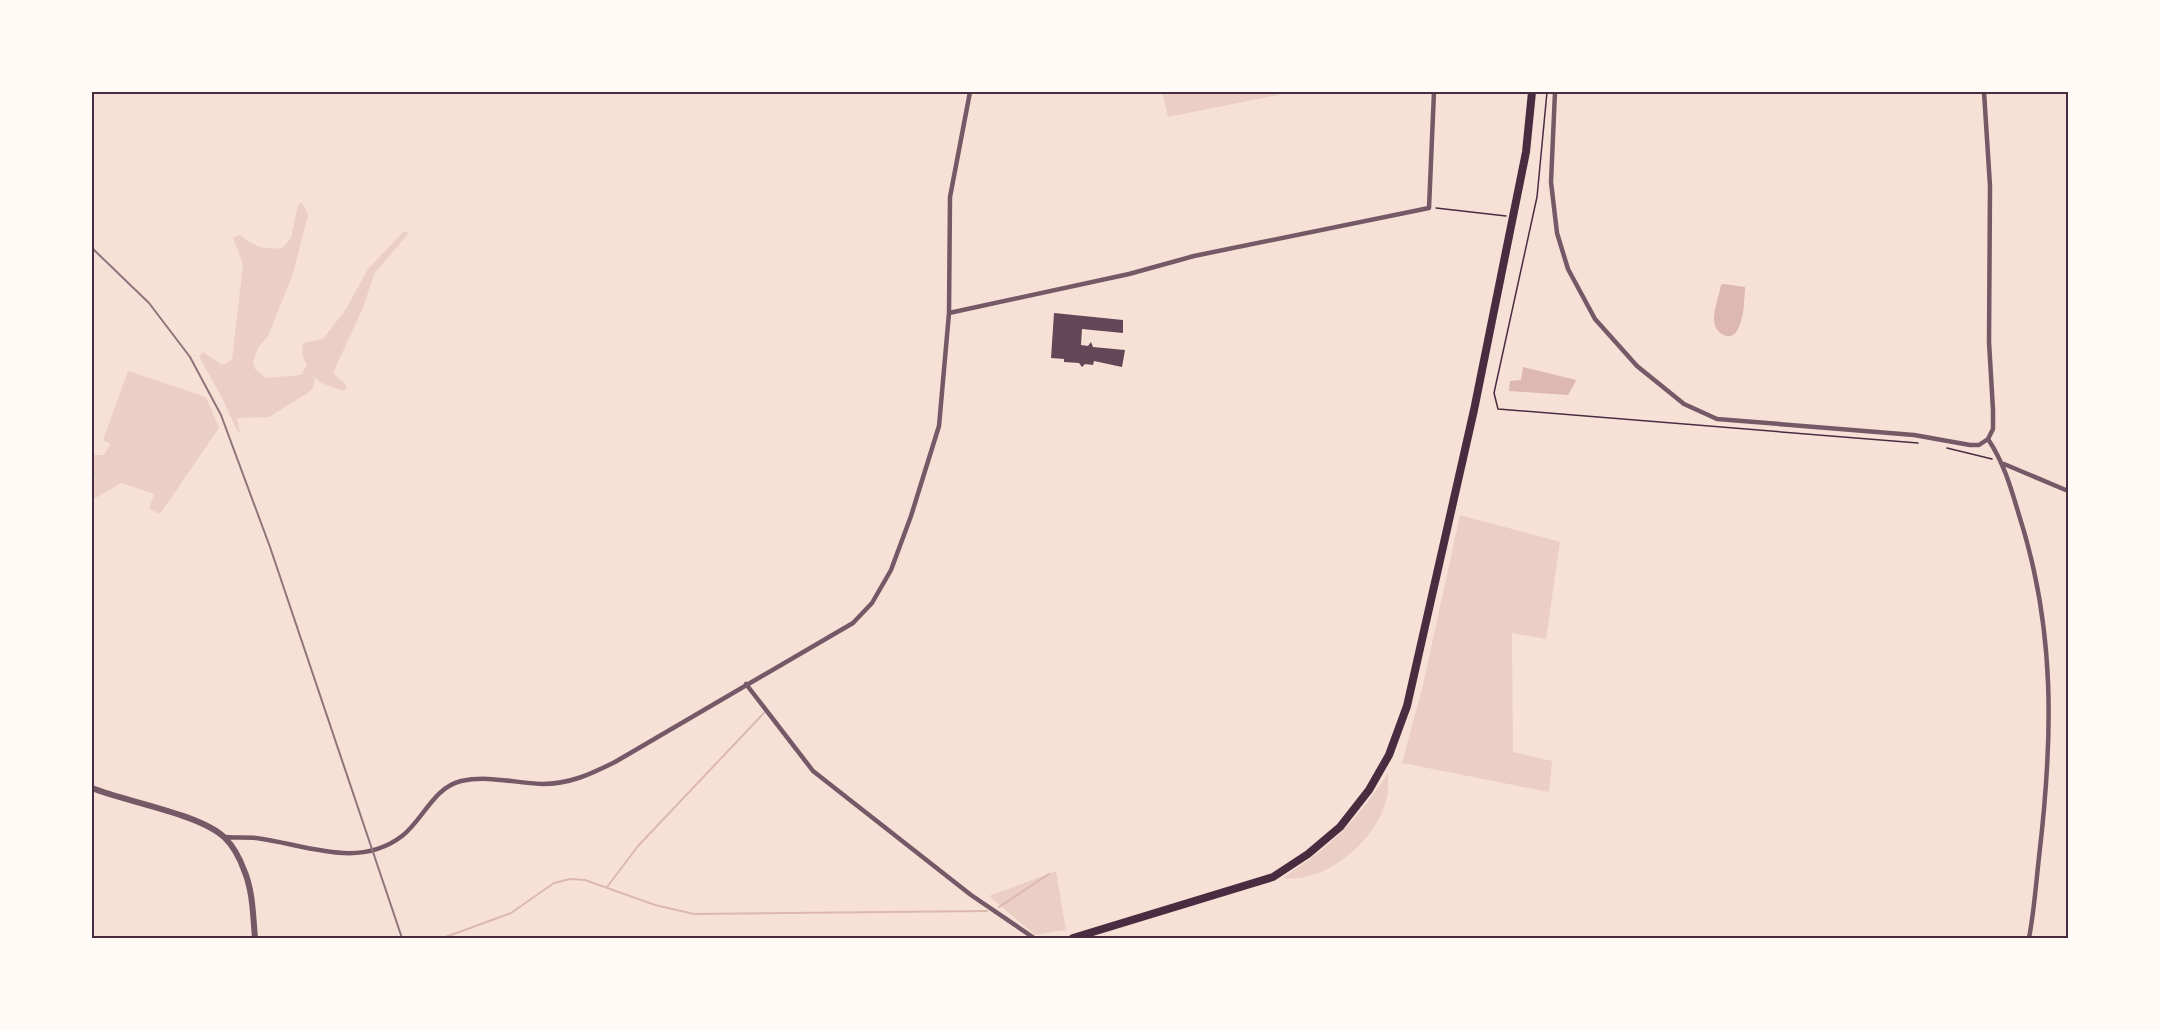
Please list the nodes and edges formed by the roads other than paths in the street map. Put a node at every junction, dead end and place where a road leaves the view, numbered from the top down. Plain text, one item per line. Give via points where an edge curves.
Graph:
1 (970, 92) edge
2 (1434, 92) edge
3 (1532, 92) edge
4 (1555, 92) edge
5 (1984, 92) edge
6 (949, 313) junction
7 (1988, 440) junction
8 (2004, 464) junction
9 (2068, 491) edge
10 (746, 684) junction
11 (92, 788) edge
12 (225, 837) junction
13 (255, 939) edge
14 (1034, 939) edge
15 (1072, 939) edge
16 (2029, 939) edge

1 - 6 street via 950,197
2 - 6 street via 1429,208 1194,256
3 - 15 main road via 1526,152 1463,458 1407,706 1389,755 1369,790 1340,827 1273,877
4 - 7 street via 1551,182 1557,233 1568,269 1581,297 1615,342 1637,366 1684,404 1702,414 1735,422 1914,435 1970,445
5 - 7 street via 1990,186 1989,342 1994,410
6 - 10 street via 939,426 891,570 872,603 853,623
7 - 8 street
8 - 9 street
8 - 16 street via 2031,553 2044,627 2050,704 2047,788
10 - 12 street via 579,780 543,784 494,778 458,782 438,795 403,835 373,849 345,854 256,838
10 - 14 street via 813,771 971,895
11 - 12 street via 203,823
12 - 13 street via 245,871

